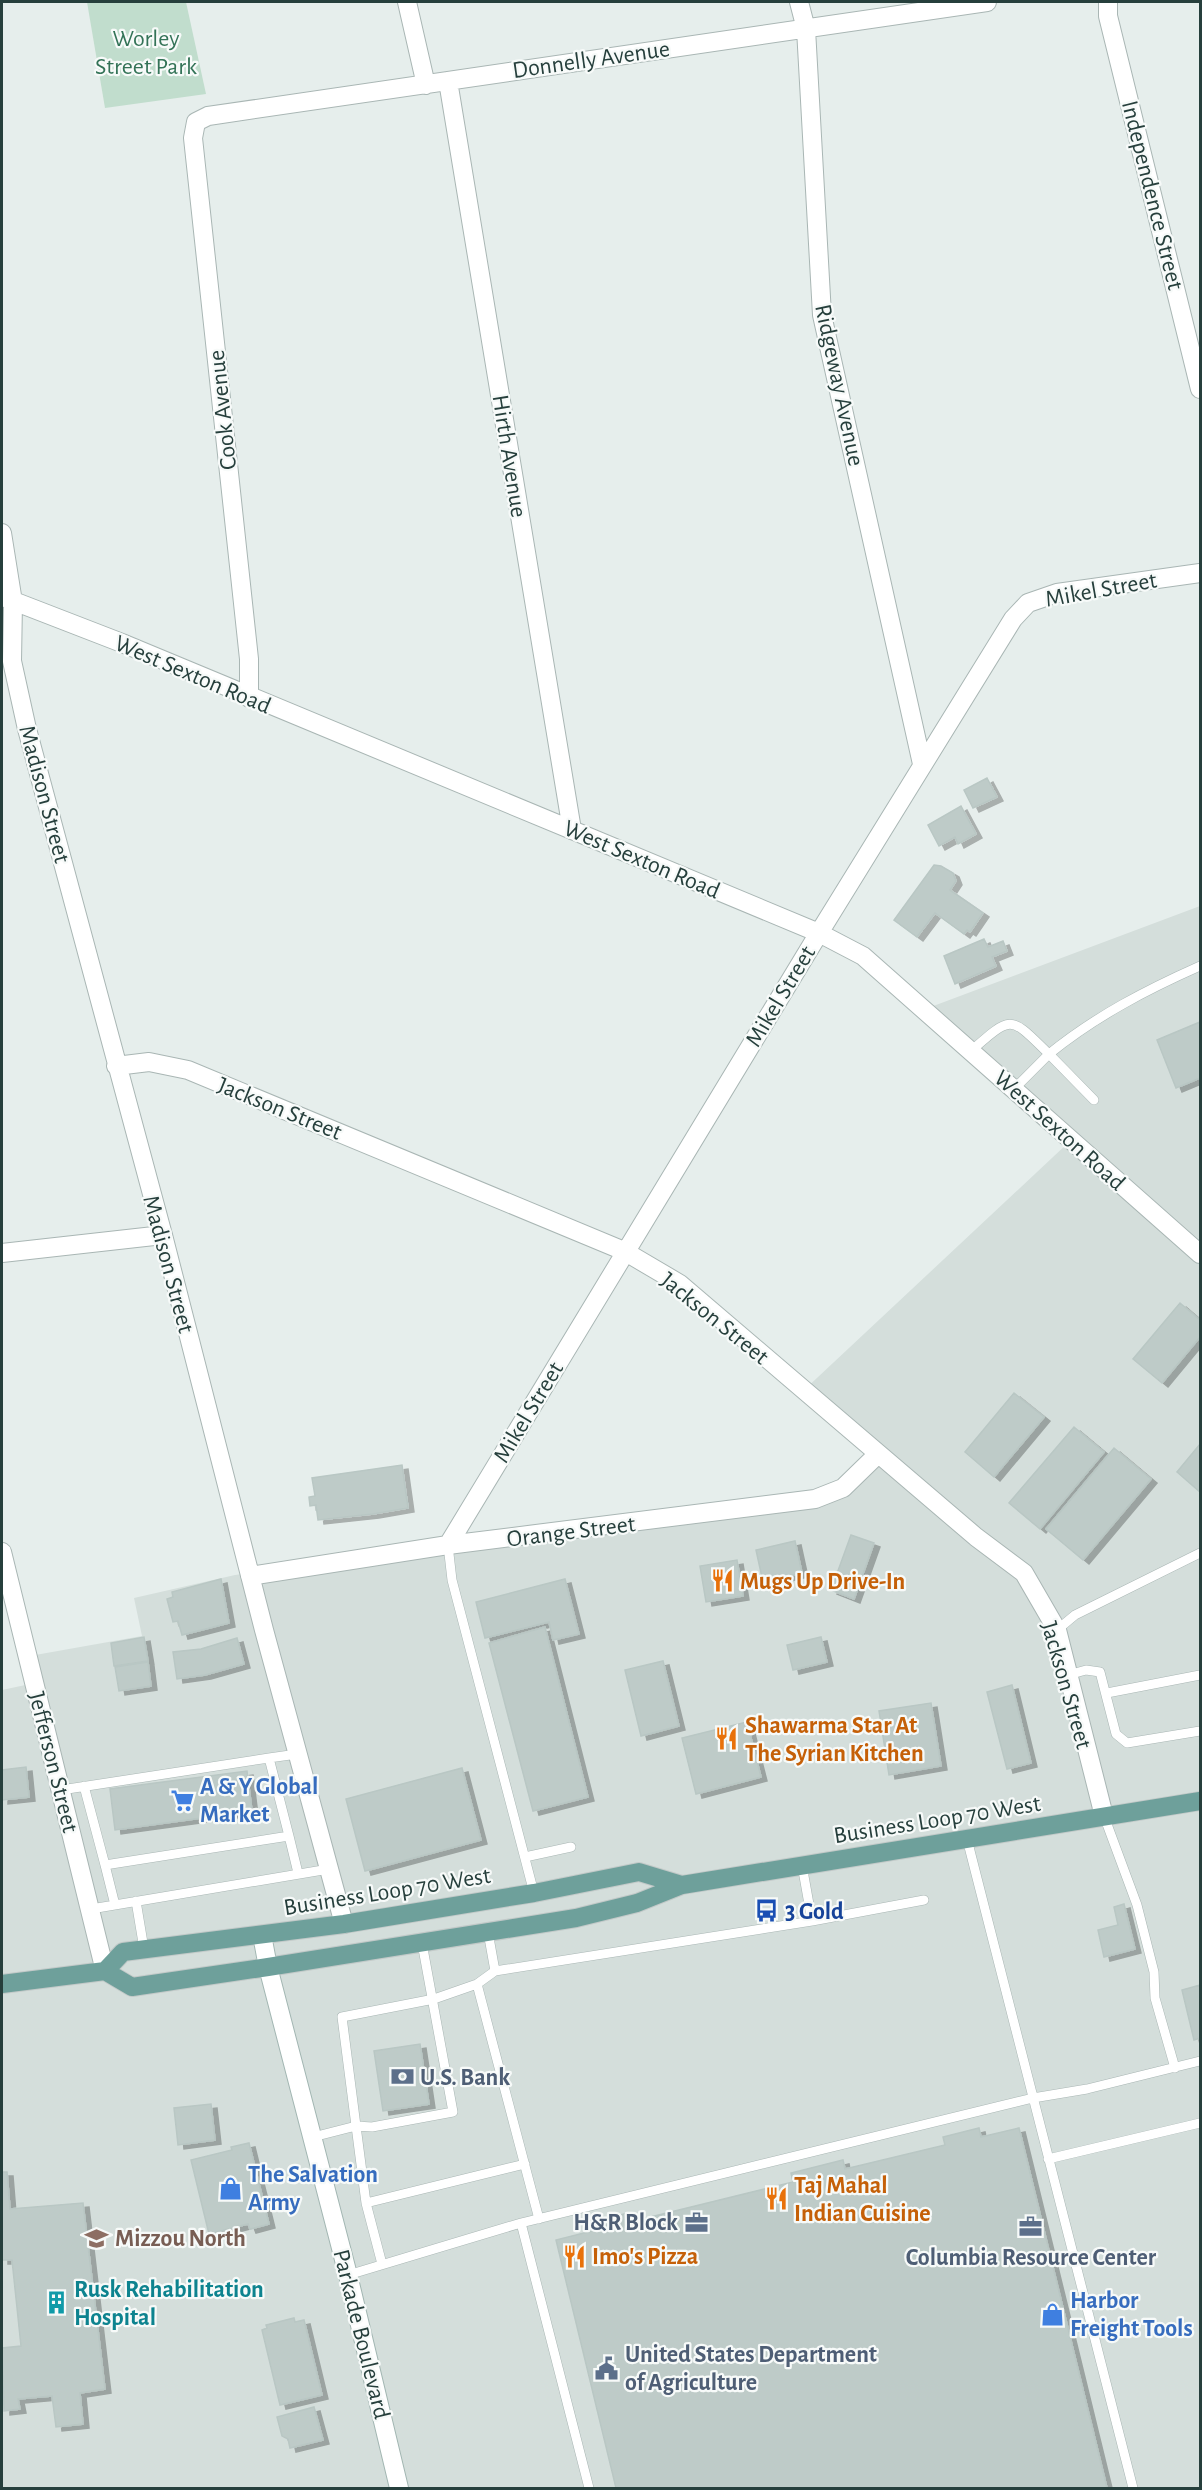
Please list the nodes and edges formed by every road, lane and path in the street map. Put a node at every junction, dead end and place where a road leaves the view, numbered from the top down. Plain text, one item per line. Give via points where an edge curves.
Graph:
1 (407, 2) edge
2 (799, 2) edge
3 (987, 2) edge
4 (1108, 2) edge
5 (806, 29) junction
6 (447, 81) junction
7 (426, 85) junction
8 (196, 122) joint
9 (1200, 389) edge
10 (2, 533) edge
11 (1200, 573) edge
12 (7, 599) edge
13 (249, 698) junction
14 (922, 764) junction
15 (572, 830) junction
16 (819, 933) junction
17 (1200, 966) edge
18 (971, 1051) junction
19 (1049, 1054) junction
20 (116, 1066) junction
21 (1014, 1089) junction
22 (1094, 1100) dead end
23 (163, 1235) junction
24 (624, 1251) junction
25 (2, 1253) edge
26 (1200, 1254) edge
27 (878, 1454) junction
28 (448, 1545) junction
29 (1200, 1553) edge
30 (2, 1558) edge
31 (250, 1576) junction
32 (1057, 1630) junction
33 (1068, 1675) junction
34 (1200, 1675) edge
35 (1107, 1693) junction
36 (1200, 1731) edge
37 (297, 1754) junction
38 (269, 1758) junction
39 (84, 1786) junction
40 (61, 1790) junction
41 (1200, 1800) edge
42 (1104, 1816) junction
43 (289, 1836) junction
44 (967, 1839) junction
45 (571, 1847) dead end
46 (525, 1857) junction
47 (105, 1865) junction
48 (802, 1865) junction
49 (329, 1869) junction
50 (298, 1873) junction
51 (682, 1885) junction
52 (534, 1893) junction
53 (924, 1900) dead end
54 (136, 1901) junction
55 (115, 1905) junction
56 (91, 1909) junction
57 (812, 1921) junction
58 (344, 1924) junction
59 (488, 1932) junction
60 (262, 1935) junction
61 (422, 1943) junction
62 (144, 1949) junction
63 (267, 1967) junction
64 (105, 1971) junction
65 (495, 1971) junction
66 (2, 1984) edge
67 (477, 1984) junction
68 (434, 1999) junction
69 (1200, 2061) edge
70 (1175, 2068) junction
71 (1032, 2098) junction
72 (1200, 2123) edge
73 (356, 2126) junction
74 (313, 2137) junction
75 (1048, 2159) junction
76 (525, 2164) junction
77 (366, 2203) junction
78 (539, 2219) junction
79 (521, 2223) junction
80 (382, 2265) junction
81 (348, 2275) junction
82 (396, 2487) edge
83 (589, 2488) edge
84 (1133, 2488) edge

1 - 7 street
2 - 5 street, Ridgeway Avenue
3 - 5 street, Donnelly Avenue
4 - 9 street, Independence Street via 1108,16
5 - 6 street, Donnelly Avenue
5 - 14 street, Ridgeway Avenue via 822,315
6 - 7 street, Donnelly Avenue
6 - 15 street, Hirth Avenue
7 - 8 street, Donnelly Avenue via 208,116
8 - 13 street, Cook Avenue via 193,138 249,659
10 - 12 street, Madison Street
11 - 14 street, Mikel Street via 1057,593 1028,603 1013,619
12 - 13 street, West Sexton Road
12 - 20 street, Madison Street via 12,661 30,741
13 - 15 street, West Sexton Road
14 - 16 street, Mikel Street
15 - 16 street, West Sexton Road
16 - 18 street, West Sexton Road via 863,956
16 - 24 street, Mikel Street
17 - 19 lane via 1103,1013
18 - 19 lane via 1004,1024 1013,1023
18 - 21 street, West Sexton Road
19 - 21 lane
19 - 22 lane
20 - 23 street, Madison Street
20 - 24 street, Jackson Street via 149,1062 188,1070
21 - 26 street, West Sexton Road
23 - 25 street
23 - 31 street, Madison Street
24 - 27 street, Jackson Street via 680,1284
24 - 28 street, Mikel Street
27 - 28 street, Orange Street via 843,1488 815,1499
27 - 32 street, Jackson Street via 1024,1573
28 - 31 street, Orange Street
28 - 46 lane via 452,1580
29 - 32 lane via 1075,1615
30 - 40 street, Jefferson Street
31 - 37 street, Madison Street
32 - 33 street, Jackson Street
33 - 35 lane via 1086,1670 1101,1672
33 - 42 street, Jackson Street
34 - 35 lane
35 - 36 lane via 1116,1734 1127,1743
37 - 38 lane
37 - 49 street, Madison Street
38 - 39 lane
38 - 43 lane
39 - 40 lane
39 - 47 lane
40 - 56 street, Jefferson Street
41 - 42 main road, Business Loop 70 West
42 - 44 main road, Business Loop 70 West
42 - 70 lane via 1137,1905 1154,1972 1155,1998
43 - 47 lane
43 - 50 lane
44 - 48 main road, Business Loop 70 West
44 - 71 lane
45 - 46 lane
46 - 52 lane
47 - 55 lane
48 - 51 main road, Business Loop 70 West
48 - 57 lane
49 - 50 lane
49 - 58 street, Madison Street
50 - 54 lane
51 - 52 main road, Business Loop 70 West via 639,1872
51 - 59 main road, Business Loop 70 West via 576,1918
52 - 58 main road, Business Loop 70 West
53 - 57 lane
54 - 55 lane
54 - 62 lane
55 - 56 lane
56 - 64 street, Jefferson Street
57 - 65 lane
58 - 60 main road, Business Loop 70 West
59 - 61 main road, Business Loop 70 West
59 - 65 lane
60 - 62 main road, Business Loop 70 West
60 - 63 street, Parkade Boulevard
61 - 63 main road, Business Loop 70 West
61 - 68 lane
62 - 64 main road, Business Loop 70 West via 123,1952
63 - 64 main road, Business Loop 70 West via 132,1987
63 - 74 street, Parkade Boulevard
64 - 66 main road
65 - 67 lane
67 - 68 lane
67 - 76 lane
68 - 73 lane via 342,2017
68 - 73 lane via 453,2112 372,2127
69 - 70 lane
70 - 71 lane
71 - 75 lane
71 - 78 lane
72 - 75 lane
73 - 74 lane
73 - 77 lane
74 - 81 street, Parkade Boulevard
75 - 84 lane
76 - 77 lane
76 - 78 lane
77 - 80 lane
78 - 79 lane
79 - 80 lane
79 - 83 lane
80 - 81 lane
81 - 82 street, Parkade Boulevard

